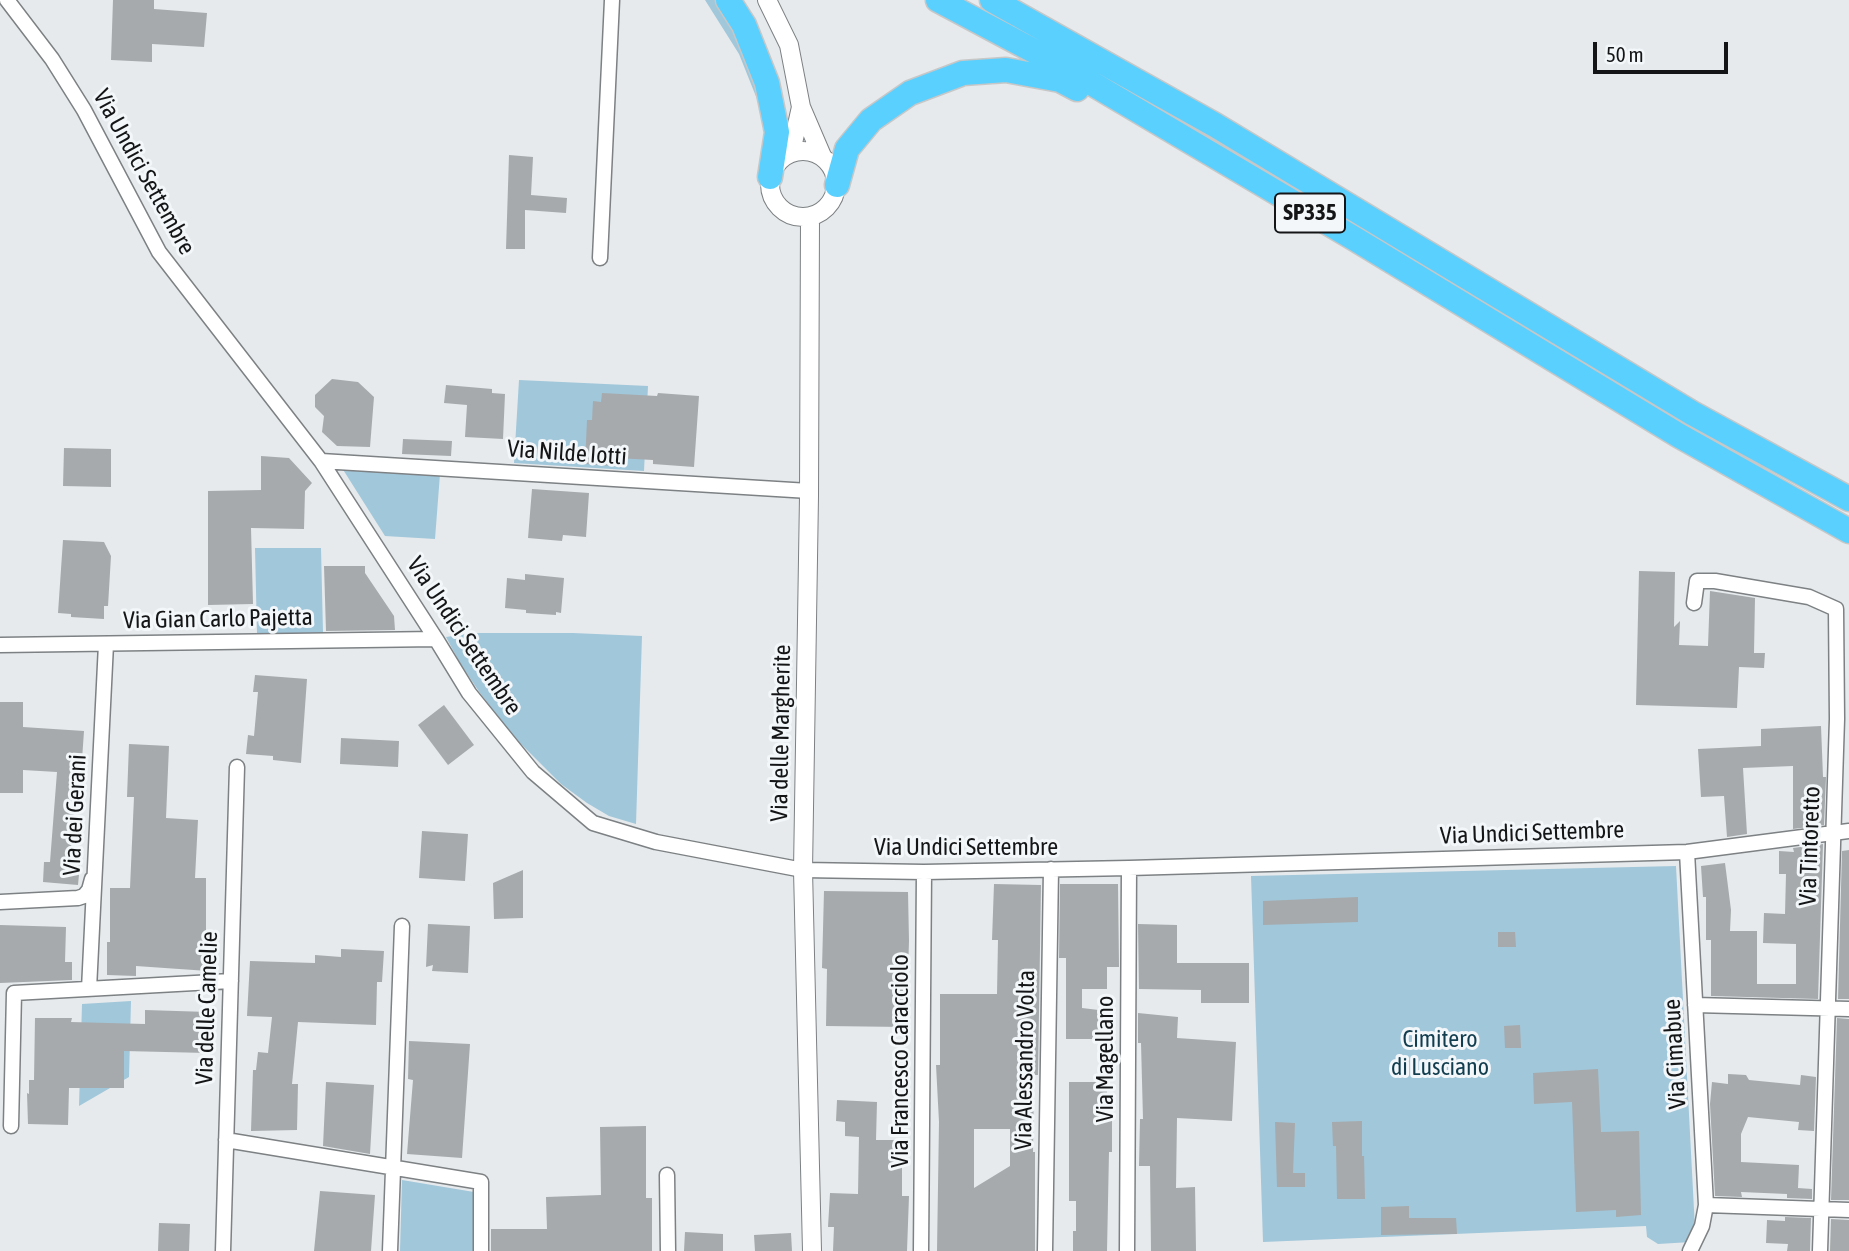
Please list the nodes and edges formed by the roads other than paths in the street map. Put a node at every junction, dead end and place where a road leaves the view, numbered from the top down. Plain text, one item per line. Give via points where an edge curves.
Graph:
1 (8, 0) edge
2 (612, 0) edge
3 (728, 0) edge
4 (767, 0) edge
5 (938, 0) edge
6 (992, 0) edge
7 (801, 107) junction
8 (791, 152) junction
9 (822, 156) junction
10 (770, 177) junction
11 (836, 185) junction
12 (1268, 188) junction
13 (810, 217) junction
14 (600, 258) dead end
15 (321, 461) junction
16 (809, 491) junction
17 (1849, 499) edge
18 (1849, 531) edge
19 (1694, 604) dead end
20 (436, 639) junction
21 (106, 644) junction
22 (0, 645) edge
23 (237, 767) dead end
24 (1849, 831) edge
25 (1833, 833) junction
26 (1687, 852) junction
27 (1129, 868) junction
28 (1051, 869) junction
29 (95, 870) junction
30 (803, 870) junction
31 (924, 872) junction
32 (0, 902) edge
33 (402, 926) dead end
34 (231, 981) junction
35 (89, 989) junction
36 (1695, 1005) junction
37 (1827, 1009) junction
38 (1849, 1009) edge
39 (11, 1126) dead end
40 (226, 1140) junction
41 (393, 1167) junction
42 (667, 1175) dead end
43 (1706, 1205) junction
44 (1821, 1209) junction
45 (1849, 1210) edge
46 (223, 1251) edge
47 (390, 1251) edge
48 (481, 1251) edge
49 (668, 1251) edge
50 (812, 1251) edge
51 (921, 1251) edge
52 (1045, 1251) edge
53 (1127, 1251) edge
54 (1690, 1251) edge
55 (1819, 1251) edge

1 - 15 street, Via Undici Settembre via 84,110 159,253
2 - 14 street
3 - 10 highway via 744,25 767,83 777,132
4 - 7 street via 789,44
5 - 12 highway, SP335 via 1064,67
6 - 17 highway, SP335 via 1215,125 1692,413
7 - 8 street
7 - 9 street
8 - 9 street via 813,151
8 - 10 street via 774,166
9 - 11 street via 835,174
10 - 13 street via 779,207 788,214
11 - 12 highway via 847,149 871,120 910,93 963,73 1006,70 1060,80 1219,170
11 - 13 street via 829,205
12 - 18 highway, SP335 via 1678,435
13 - 16 street, Via delle Margherite
15 - 16 street, Via Nilde Iotti
15 - 20 street, Via Undici Settembre
16 - 30 street, Via delle Margherite
19 - 25 street, Via Tintoretto via 1697,581 1715,581 1809,597 1836,609
20 - 21 street, Via Gian Carlo Pajetta
20 - 30 street, Via Undici Settembre via 469,694 533,772 593,823 656,842
21 - 22 street, Via Gian Carlo Pajetta
21 - 29 street, Via dei Gerani
23 - 34 street, Via delle Camelie
24 - 25 street, Via Undici Settembre
25 - 26 street, Via Undici Settembre
25 - 37 street, Via Tintoretto
26 - 27 street, Via Undici Settembre
26 - 36 street, Via Cimabue
27 - 28 street, Via Undici Settembre
27 - 53 street, Via Magellano
28 - 31 street, Via Undici Settembre
28 - 52 street, Via Alessandro Volta
29 - 32 street via 84,896
29 - 35 street, Via dei Gerani
30 - 31 street, Via Undici Settembre
30 - 50 street, Via delle Margherite
31 - 51 street, Via Francesco Caracciolo
33 - 41 street
34 - 35 street
34 - 40 street, Via delle Camelie
35 - 39 street via 14,993
36 - 37 street
36 - 43 street, Via Cimabue
37 - 38 street
37 - 44 street, Via Tintoretto
40 - 41 street
40 - 46 street, Via delle Camelie
41 - 47 street
41 - 48 street via 481,1182
42 - 49 street
43 - 44 street
43 - 54 street, Via Cimabue
44 - 45 street
44 - 55 street, Via Tintoretto

